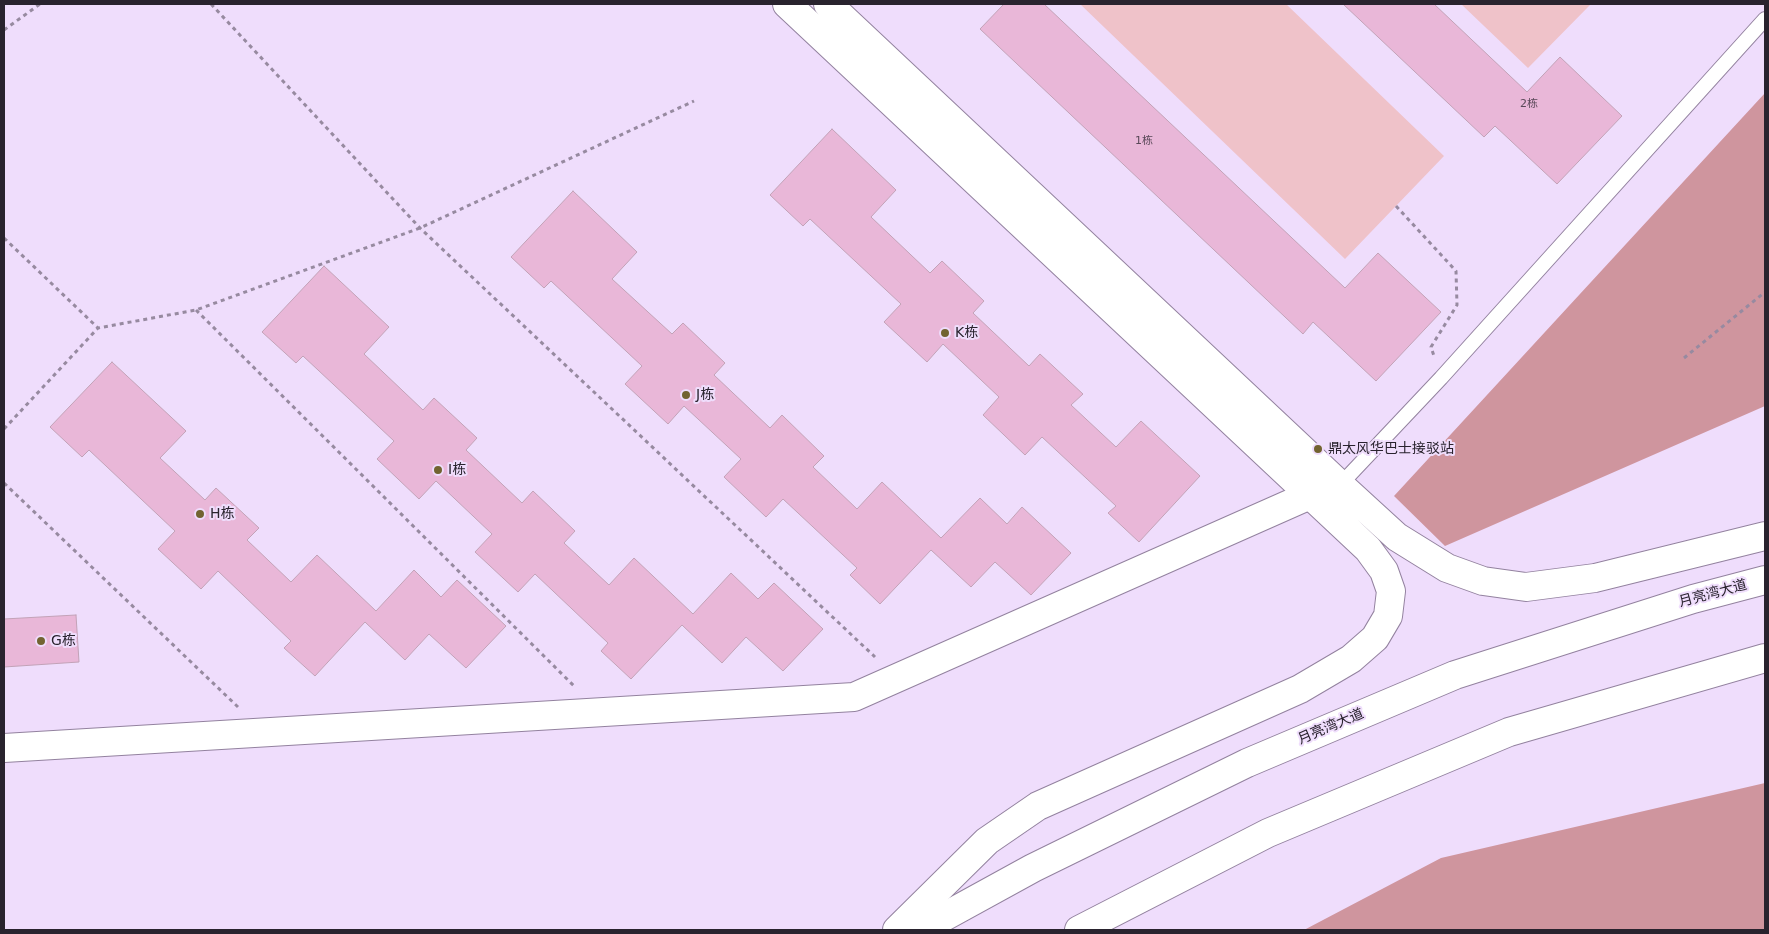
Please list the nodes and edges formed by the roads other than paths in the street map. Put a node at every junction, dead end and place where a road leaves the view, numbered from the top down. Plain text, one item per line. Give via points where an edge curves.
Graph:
1 (787, 4) edge
2 (828, 4) edge
3 (1765, 20) edge
4 (1340, 485) junction
5 (1310, 495) junction
6 (1765, 536) edge
7 (1765, 580) edge
8 (1765, 658) edge
9 (4, 748) edge
10 (898, 930) edge
11 (920, 930) edge
12 (1079, 930) edge

1 - 5 street
2 - 4 street
3 - 4 lane
4 - 6 street via 1397,537 1447,568 1483,581 1526,587 1595,578
5 - 9 street via 854,697
5 - 10 street via 1368,549 1384,571 1391,591 1388,616 1375,638 1351,659 1300,689 1038,806 987,842
7 - 11 street, 月亮湾大道 via 1693,598 1456,675 1247,763 1032,868
8 - 12 street via 1509,732 1268,833

